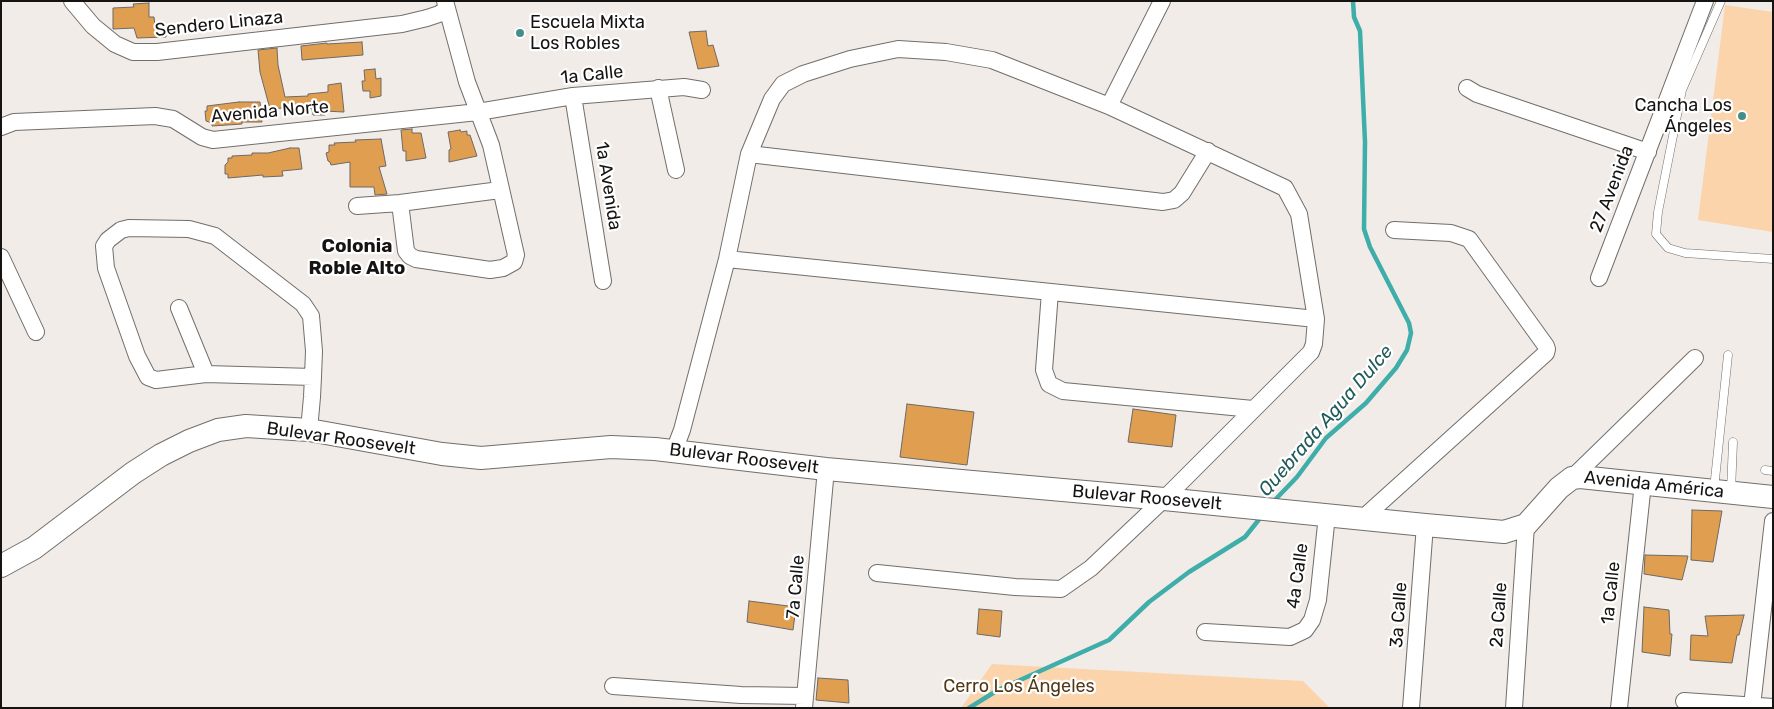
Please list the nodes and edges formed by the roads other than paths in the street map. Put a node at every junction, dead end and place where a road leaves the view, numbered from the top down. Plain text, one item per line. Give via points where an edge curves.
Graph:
1 (72, 1) edge
2 (1162, 1) edge
3 (1705, 1) edge
4 (1721, 1) edge
5 (446, 5) edge
6 (658, 88) junction
7 (1467, 88) dead end
8 (702, 90) dead end
9 (573, 96) junction
10 (1109, 106) junction
11 (482, 111) junction
12 (1, 127) edge
13 (1208, 152) junction
14 (1648, 152) junction
15 (749, 154) junction
16 (676, 170) dead end
17 (500, 190) junction
18 (400, 203) junction
19 (357, 206) dead end
20 (1394, 230) dead end
21 (1, 257) edge
22 (727, 259) junction
23 (1773, 259) edge
24 (1599, 278) dead end
25 (603, 281) dead end
26 (1050, 292) junction
27 (179, 308) dead end
28 (1316, 319) junction
29 (36, 332) dead end
30 (1728, 355) dead end
31 (1695, 358) dead end
32 (206, 374) junction
33 (313, 377) junction
34 (1253, 410) junction
35 (309, 430) junction
36 (1733, 442) dead end
37 (674, 451) junction
38 (826, 469) junction
39 (1572, 478) junction
40 (1643, 483) junction
41 (1723, 492) junction
42 (1773, 497) edge
43 (1164, 499) junction
44 (1326, 515) junction
45 (1362, 519) junction
46 (1773, 521) edge
47 (1426, 525) junction
48 (1526, 525) junction
49 (1, 566) edge
50 (877, 573) dead end
51 (1205, 632) dead end
52 (613, 686) dead end
53 (1684, 701) dead end
54 (805, 702) edge
55 (1752, 706) junction
56 (1412, 708) edge
57 (1514, 708) edge
58 (1619, 708) edge
59 (1773, 708) edge

1 - 5 street, Sendero Linaza via 93,26 115,44 134,52 402,24 438,14
2 - 10 street
3 - 14 street, 27 Avenida
4 - 23 lane via 1682,90 1656,234 1668,248 1686,253
5 - 11 street via 467,82
6 - 8 street, 1a Calle
6 - 9 street, 1a Calle
6 - 16 street
7 - 14 street
9 - 11 street, 1a Calle
9 - 25 street, 1a Avenida
10 - 13 street
10 - 15 street via 992,60 946,52 898,49 850,59 783,84 772,98
11 - 12 street, Avenida Norte via 213,140 173,119 155,116 14,122
11 - 17 street
13 - 15 street via 1182,193 1174,200 1163,202
13 - 28 street via 1285,188 1299,214
14 - 24 street, 27 Avenida
15 - 22 street
17 - 18 street
17 - 18 street via 516,255 514,262 490,270 410,256 406,251
18 - 19 street
20 - 45 street via 1451,233 1469,239 1547,349
21 - 29 street
22 - 26 street
22 - 37 street
26 - 28 street
26 - 34 street via 1044,370 1049,384 1062,390
27 - 32 street
28 - 34 street via 1311,352
30 - 41 lane
31 - 39 street
32 - 33 street
32 - 33 street via 156,380 148,377 137,356 106,268 104,246 121,230 189,229 216,236 303,304 310,316
33 - 35 street
34 - 43 street
35 - 37 main road, Bulevar Roosevelt via 481,458 611,447
35 - 49 main road, Bulevar Roosevelt via 246,426 218,430 189,441 160,455 34,548
36 - 41 lane
37 - 38 main road, Bulevar Roosevelt
38 - 43 main road, Bulevar Roosevelt
38 - 54 street, 7a Calle
39 - 40 main road, Avenida América
39 - 48 main road, Avenida América
40 - 41 main road, Avenida América
40 - 58 street, 1a Calle
41 - 42 main road, Avenida América
43 - 44 main road, Bulevar Roosevelt
43 - 50 street via 1091,568 1061,589 1015,588
44 - 45 main road, Bulevar Roosevelt
44 - 51 street, 4a Calle via 1318,600 1312,620 1304,630 1290,637
45 - 47 main road, Bulevar Roosevelt
46 - 55 street
47 - 48 main road, Bulevar Roosevelt via 1504,532
47 - 56 street, 3a Calle
48 - 57 street, 2a Calle
52 - 54 street
53 - 55 street
55 - 59 street

